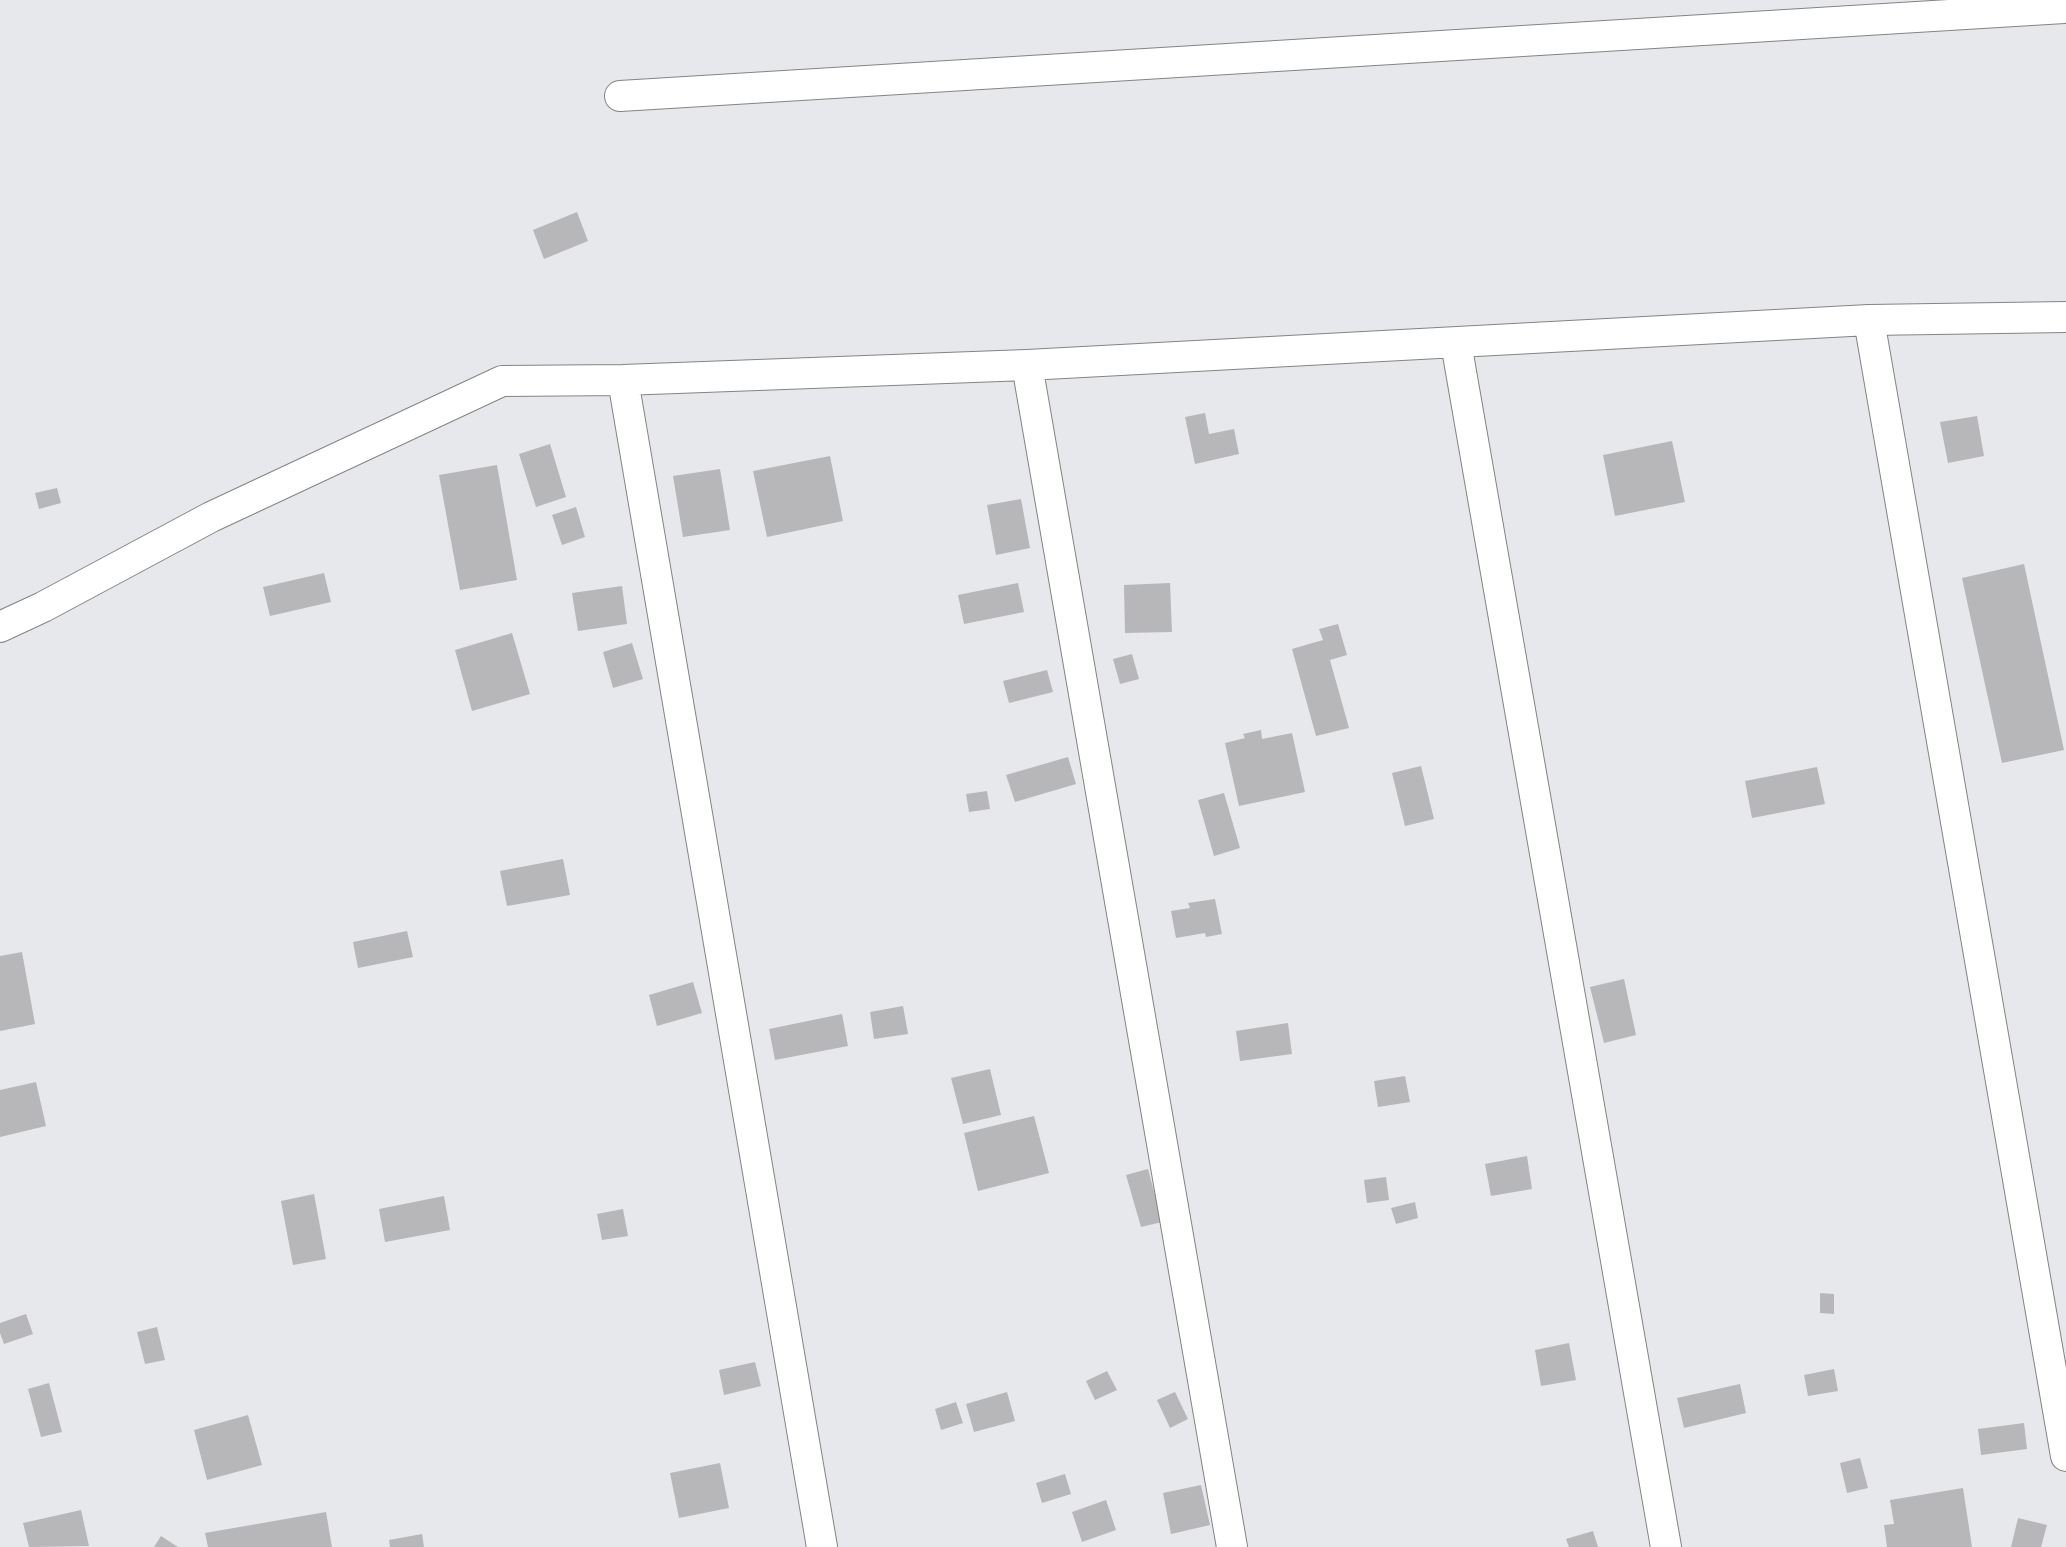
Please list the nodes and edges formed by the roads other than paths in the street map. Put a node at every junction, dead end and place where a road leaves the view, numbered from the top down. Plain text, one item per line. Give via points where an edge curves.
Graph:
1 (2064, 9) edge
2 (620, 96) dead end
3 (2066, 317) edge
4 (1869, 320) junction
5 (1456, 343) junction
6 (1027, 365) junction
7 (623, 380) junction
8 (0, 627) edge
9 (2066, 1456) edge
10 (822, 1547) edge
11 (1232, 1547) edge
12 (1666, 1547) edge

1 - 2 street
3 - 4 street
4 - 5 street
4 - 9 street
5 - 6 street
5 - 12 street
6 - 7 street
6 - 11 street
7 - 8 street via 502,381 211,517
7 - 10 street

